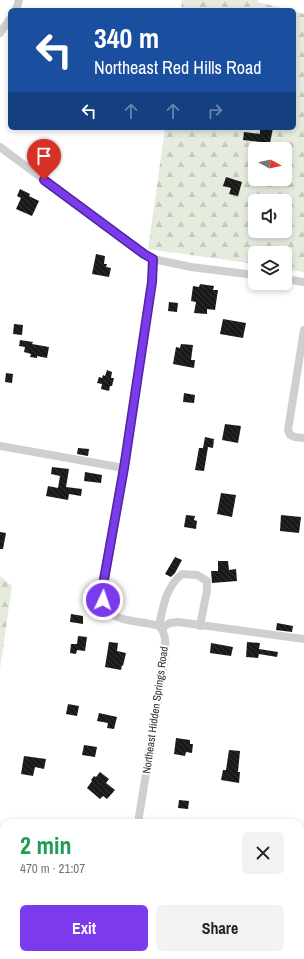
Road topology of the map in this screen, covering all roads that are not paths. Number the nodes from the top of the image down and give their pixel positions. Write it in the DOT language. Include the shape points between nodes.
graph roads {
  1 [pos="8,22"];
  2 [pos="0,33"];
  3 [pos="0,146"];
  4 [pos="153,259"];
  5 [pos="248,274"];
  6 [pos="292,281"];
  7 [pos="304,282"];
  8 [pos="304,330"];
  9 [pos="304,438"];
  10 [pos="0,446"];
  11 [pos="124,468"];
  12 [pos="200,626"];
  13 [pos="160,627"];
  14 [pos="304,639"];
  15 [pos="139,819"];
  1 -- 2 [label="street"];
  3 -- 4 [label="street"];
  4 -- 5 [label="street" via="177,265"];
  4 -- 11 [label="street" via="152,282"];
  6 -- 7 [label="street"];
  8 -- 9 [label="street" via="288,430 290,435"];
  10 -- 11 [label="street"];
  11 -- 13 [label="street" via="103,585 103,600 107,610 119,618"];
  12 -- 13 [label="street" via="178,622"];
  12 -- 13 [label="street" via="207,581 198,575 182,574 169,588"];
  12 -- 14 [label="street"];
  13 -- 15 [label="street, Northeast Hidden Springs Road" via="165,639 165,653"];
}
